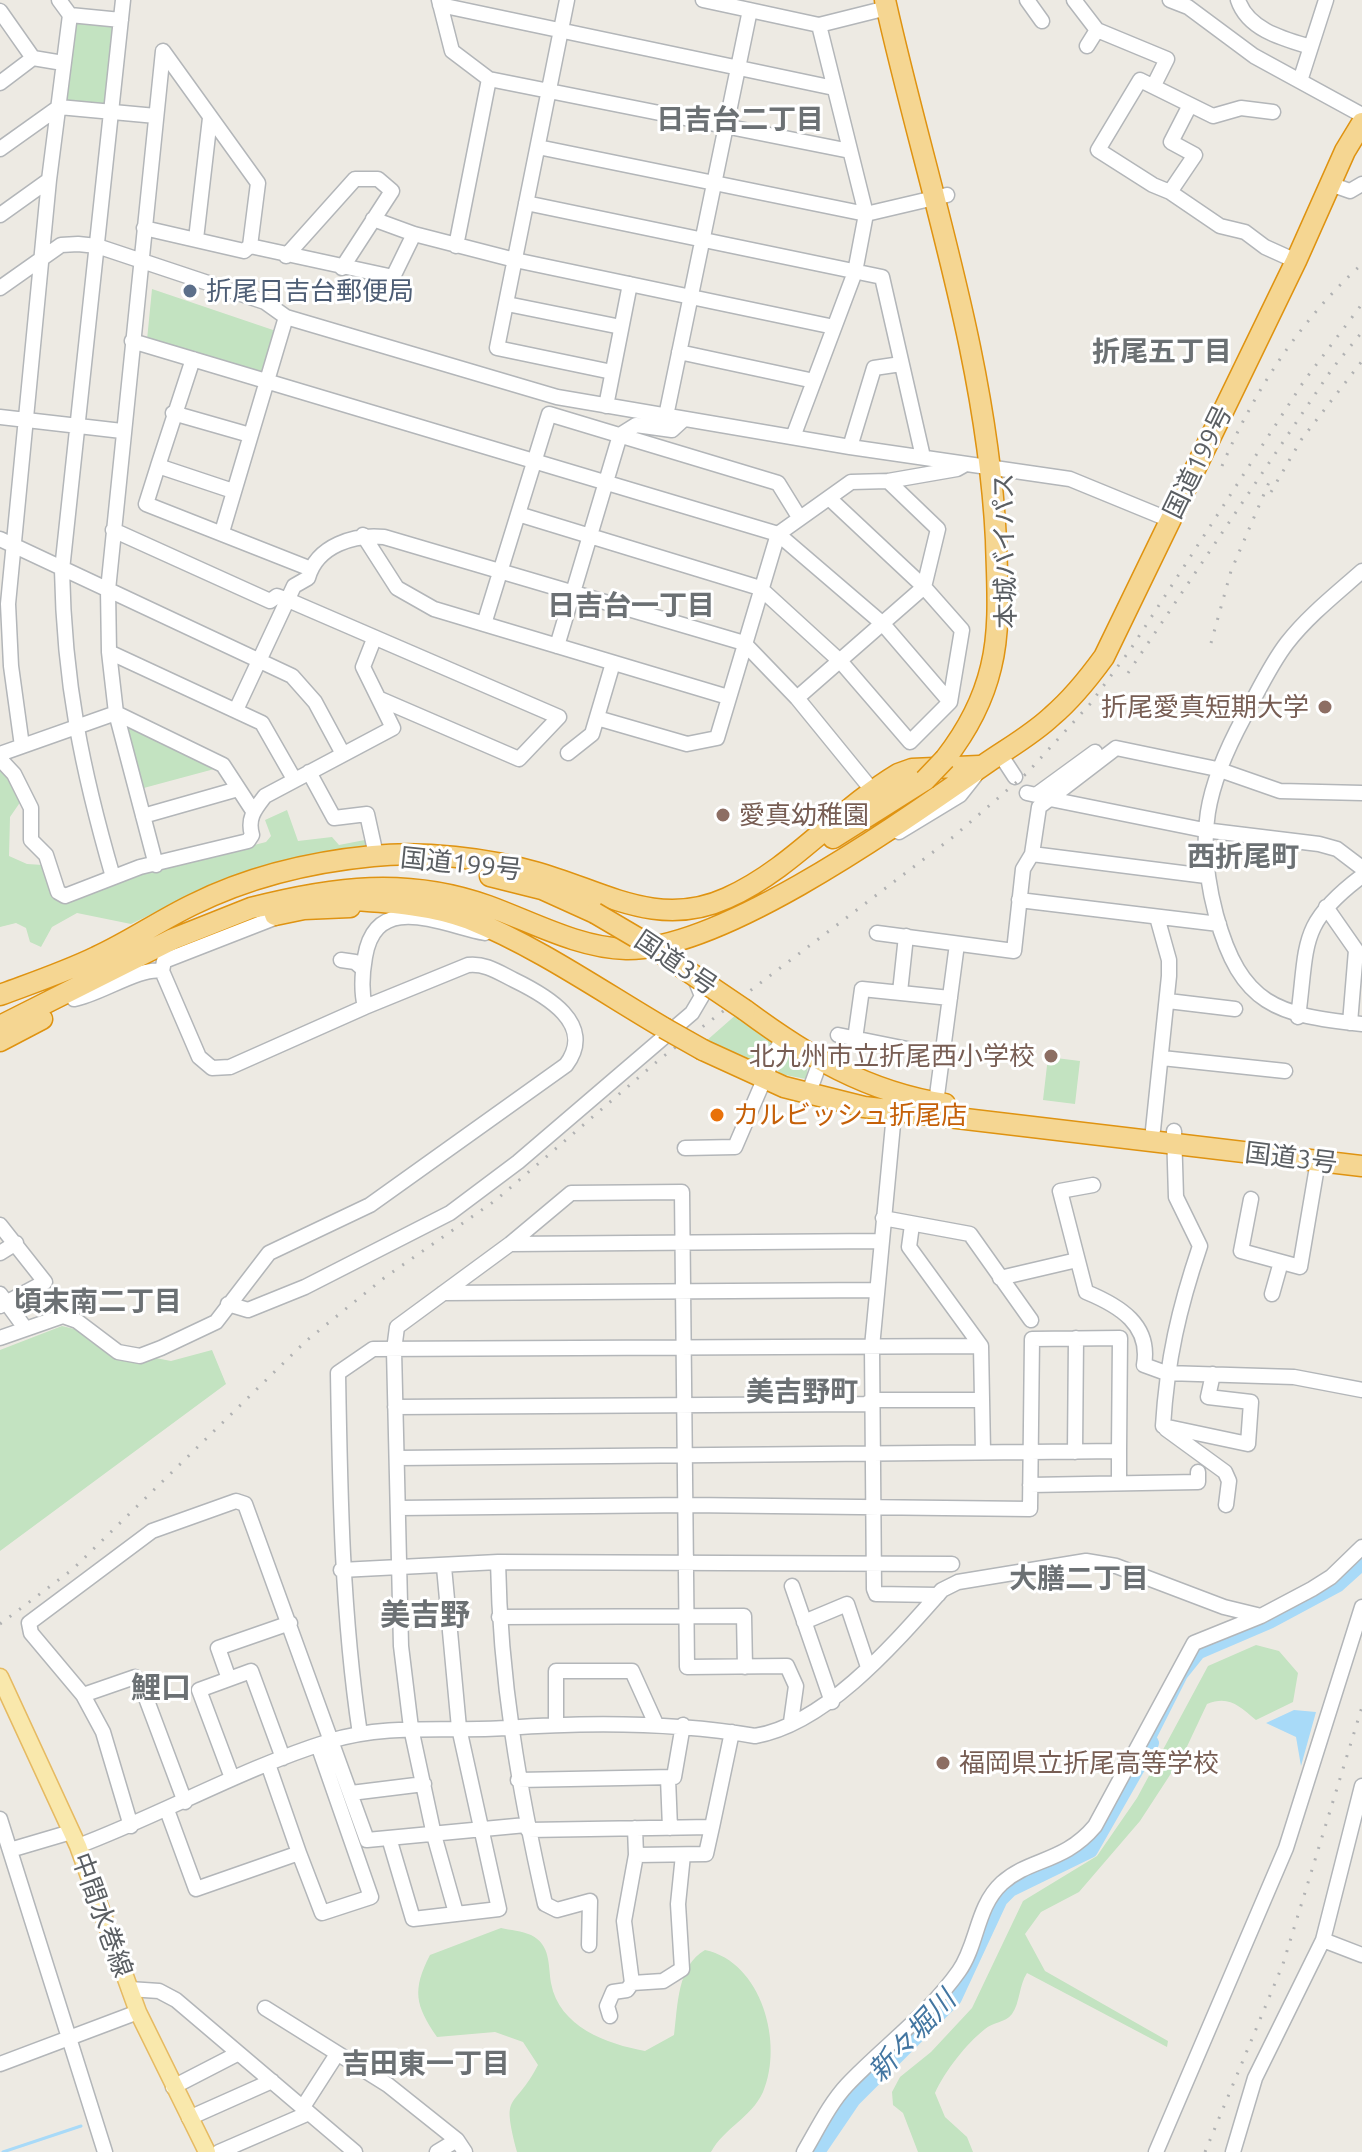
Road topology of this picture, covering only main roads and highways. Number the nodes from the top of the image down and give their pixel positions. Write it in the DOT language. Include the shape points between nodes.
graph roads {
  1 [pos="890,3"];
  2 [pos="1362,123"];
  3 [pos="958,767"];
  4 [pos="743,890"];
  5 [pos="357,900"];
  6 [pos="251,908"];
  7 [pos="297,910"];
  8 [pos="579,940"];
  9 [pos="671,943"];
  10 [pos="98,957"];
  11 [pos="583,981"];
  12 [pos="0,995"];
  13 [pos="0,1010"];
  14 [pos="0,1026"];
  15 [pos="0,1041"];
  16 [pos="896,1103"];
  17 [pos="1173,1138"];
  18 [pos="1362,1154"];
  19 [pos="1362,1166"];
  20 [pos="0,1677"];
  21 [pos="207,2152"];
  1 -- 3 [label="highway, 本城バイパス" via="941,197 998,467 991,667"];
  2 -- 3 [label="highway, 国道199号" via="1104,657 1049,720"];
  3 -- 4 [label="highway, 本城バイパス"];
  3 -- 4 [label="highway, 国道199号" via="904,771"];
  3 -- 9 [label="highway, 本城バイパス" via="894,817"];
  3 -- 9 [label="highway, 国道199号" via="927,807 760,904"];
  4 -- 10 [label="highway, 国道199号" via="700,907 659,911 624,905 513,866 376,855 243,884 193,904"];
  5 -- 6 [label="highway, 国道3号"];
  5 -- 7 [label="highway"];
  5 -- 8 [label="highway" via="389,892 416,895"];
  5 -- 11 [label="highway, 国道3号" via="467,918"];
  6 -- 8 [label="highway, 国道199号" via="318,891 398,886 455,895"];
  6 -- 14 [label="highway, 国道3号" via="173,939"];
  7 -- 11 [label="highway" via="370,907 439,917 490,933"];
  7 -- 15 [label="highway" via="204,938 74,999"];
  8 -- 9 [label="highway, 国道199号" via="626,949"];
  10 -- 12 [label="highway"];
  10 -- 13 [label="highway, 国道3号"];
  10 -- 16 [label="highway, 国道3号, bridge" via="292,879 383,865 454,870 542,889 595,913 820,1062"];
  11 -- 16 [label="highway, 国道3号, bridge" via="762,1079 808,1095"];
  16 -- 17 [label="highway, 国道3号"];
  16 -- 17 [label="highway, 国道3号" via="936,1103 1153,1130"];
  17 -- 18 [label="highway, 国道3号"];
  17 -- 19 [label="highway, 国道3号"];
  20 -- 21 [label="main road, 中間水巻線" via="74,1839 138,2012"];
}
